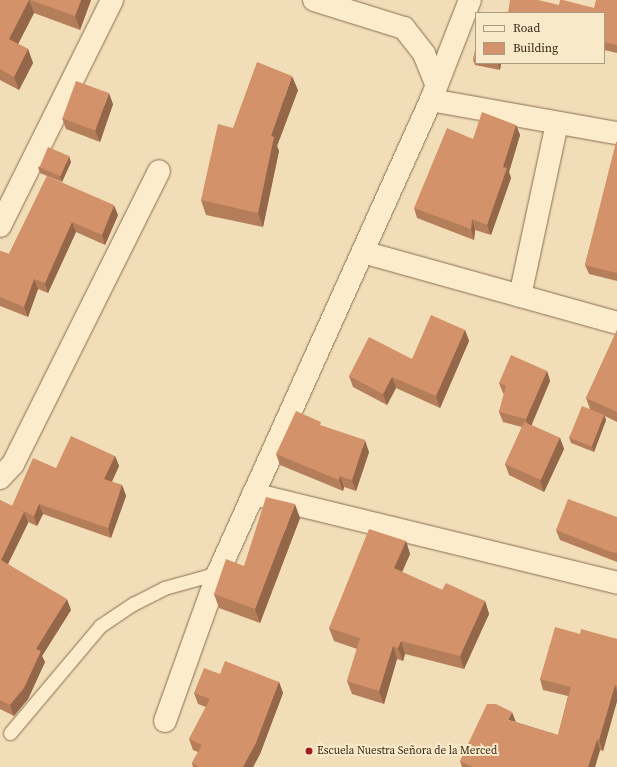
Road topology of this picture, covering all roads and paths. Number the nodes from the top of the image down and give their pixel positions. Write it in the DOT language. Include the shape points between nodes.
graph roads {
  1 [pos="112,0"];
  2 [pos="314,0"];
  3 [pos="470,0"];
  4 [pos="434,92"];
  5 [pos="557,123"];
  6 [pos="617,133"];
  7 [pos="159,171"];
  8 [pos="0,226"];
  9 [pos="363,252"];
  10 [pos="520,296"];
  11 [pos="617,323"];
  12 [pos="0,478"];
  13 [pos="253,494"];
  14 [pos="218,572"];
  15 [pos="617,583"];
  16 [pos="165,721"];
  17 [pos="10,734"];
  1 -- 8 [label="street"];
  2 -- 4 [label="street" via="404,28 424,54"];
  3 -- 4 [label="street"];
  4 -- 5 [label="street"];
  4 -- 9 [label="street"];
  5 -- 6 [label="street"];
  5 -- 10 [label="street"];
  7 -- 12 [label="street" via="13,464"];
  9 -- 10 [label="street"];
  9 -- 13 [label="street"];
  10 -- 11 [label="street"];
  13 -- 14 [label="street"];
  13 -- 15 [label="street"];
  14 -- 16 [label="street"];
  14 -- 17 [label="lane" via="164,588 100,626"];
}
